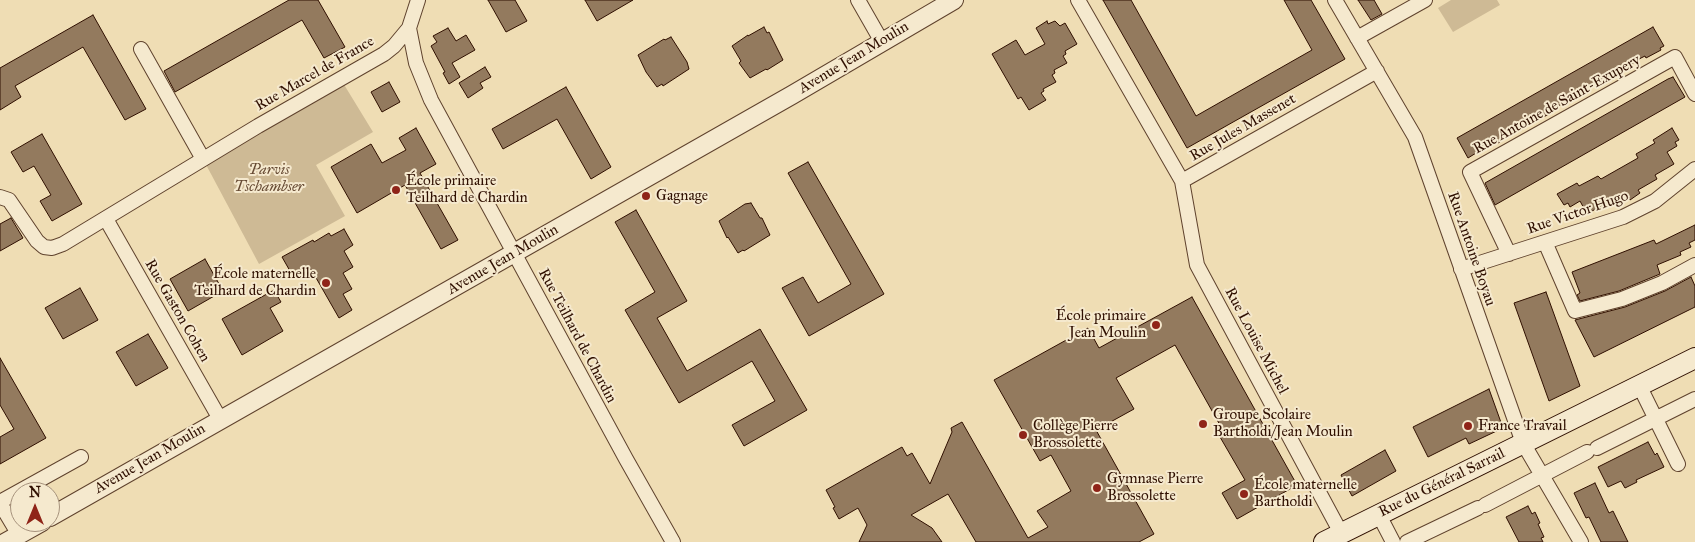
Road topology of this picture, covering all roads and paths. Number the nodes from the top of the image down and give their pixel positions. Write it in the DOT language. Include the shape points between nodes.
graph roads {
  1 [pos="418,0"];
  2 [pos="858,0"];
  3 [pos="954,0"];
  4 [pos="1078,0"];
  5 [pos="1335,0"];
  6 [pos="1425,0"];
  7 [pos="409,28"];
  8 [pos="1357,38"];
  9 [pos="882,42"];
  10 [pos="394,46"];
  11 [pos="141,49"];
  12 [pos="416,63"];
  13 [pos="1377,71"];
  14 [pos="1695,94"];
  15 [pos="203,159"];
  16 [pos="1695,169"];
  17 [pos="1182,181"];
  18 [pos="0,197"];
  19 [pos="111,216"];
  20 [pos="1545,242"];
  21 [pos="514,253"];
  22 [pos="1509,254"];
  23 [pos="1695,266"];
  24 [pos="1461,269"];
  25 [pos="1695,358"];
  26 [pos="1639,385"];
  27 [pos="1695,399"];
  28 [pos="220,419"];
  29 [pos="1656,419"];
  30 [pos="1523,443"];
  31 [pos="81,457"];
  32 [pos="1678,464"];
  33 [pos="1542,474"];
  34 [pos="0,503"];
  35 [pos="60,511"];
  36 [pos="1379,515"];
  37 [pos="13,538"];
  38 [pos="1332,538"];
  39 [pos="673,542"];
  40 [pos="1392,542"];
  41 [pos="1407,542"];
  42 [pos="1581,542"];
  1 -- 7 [label="street"];
  2 -- 9 [label="street"];
  3 -- 9 [label="street, Avenue Jean Moulin"];
  4 -- 17 [label="street, Rue Jules Massenet"];
  5 -- 8 [label="street"];
  6 -- 8 [label="street"];
  7 -- 10 [label="street, Rue Marcel de France"];
  7 -- 12 [label="street, Rue Teilhard de Chardin"];
  8 -- 13 [label="street"];
  9 -- 21 [label="street, Avenue Jean Moulin"];
  10 -- 12 [label="street"];
  10 -- 15 [label="street, Rue Marcel de France"];
  11 -- 15 [label="street"];
  12 -- 21 [label="street, Rue Teilhard de Chardin" via="431,100"];
  13 -- 17 [label="street, Rue Jules Massenet"];
  13 -- 24 [label="street, Rue Antoine Boyau" via="1415,138"];
  14 -- 22 [label="street, Rue Antoine de Saint-Exupery" via="1676,57 1470,172"];
  15 -- 19 [label="street"];
  16 -- 20 [label="street, Rue Victor Hugo" via="1655,201 1624,217"];
  17 -- 38 [label="street, Rue Louise Michel" via="1197,265"];
  18 -- 19 [label="street" via="9,200 44,247 63,244"];
  19 -- 28 [label="street, Rue Gaston Cohen"];
  20 -- 22 [label="street, Rue Victor Hugo"];
  20 -- 23 [label="street" via="1575,311 1622,299"];
  21 -- 28 [label="street, Avenue Jean Moulin"];
  21 -- 39 [label="street, Rue Teilhard de Chardin"];
  22 -- 24 [label="street, Rue Victor Hugo"];
  24 -- 30 [label="street, Rue Antoine Boyau"];
  25 -- 26 [label="main road, Rue du Général Sarrail"];
  26 -- 29 [label="street"];
  26 -- 30 [label="main road, Rue du Général Sarrail"];
  27 -- 29 [label="street"];
  28 -- 35 [label="street, Avenue Jean Moulin"];
  29 -- 32 [label="street"];
  29 -- 33 [label="street"];
  30 -- 33 [label="street, Rue Antoine Boyau"];
  30 -- 36 [label="main road, Rue du Général Sarrail"];
  31 -- 34 [label="street"];
  33 -- 41 [label="street"];
  33 -- 42 [label="street, Rue Antoine Boyau"];
  34 -- 37 [label="street"];
  36 -- 38 [label="main road, Rue du Général Sarrail"];
  36 -- 40 [label="street"];
}
